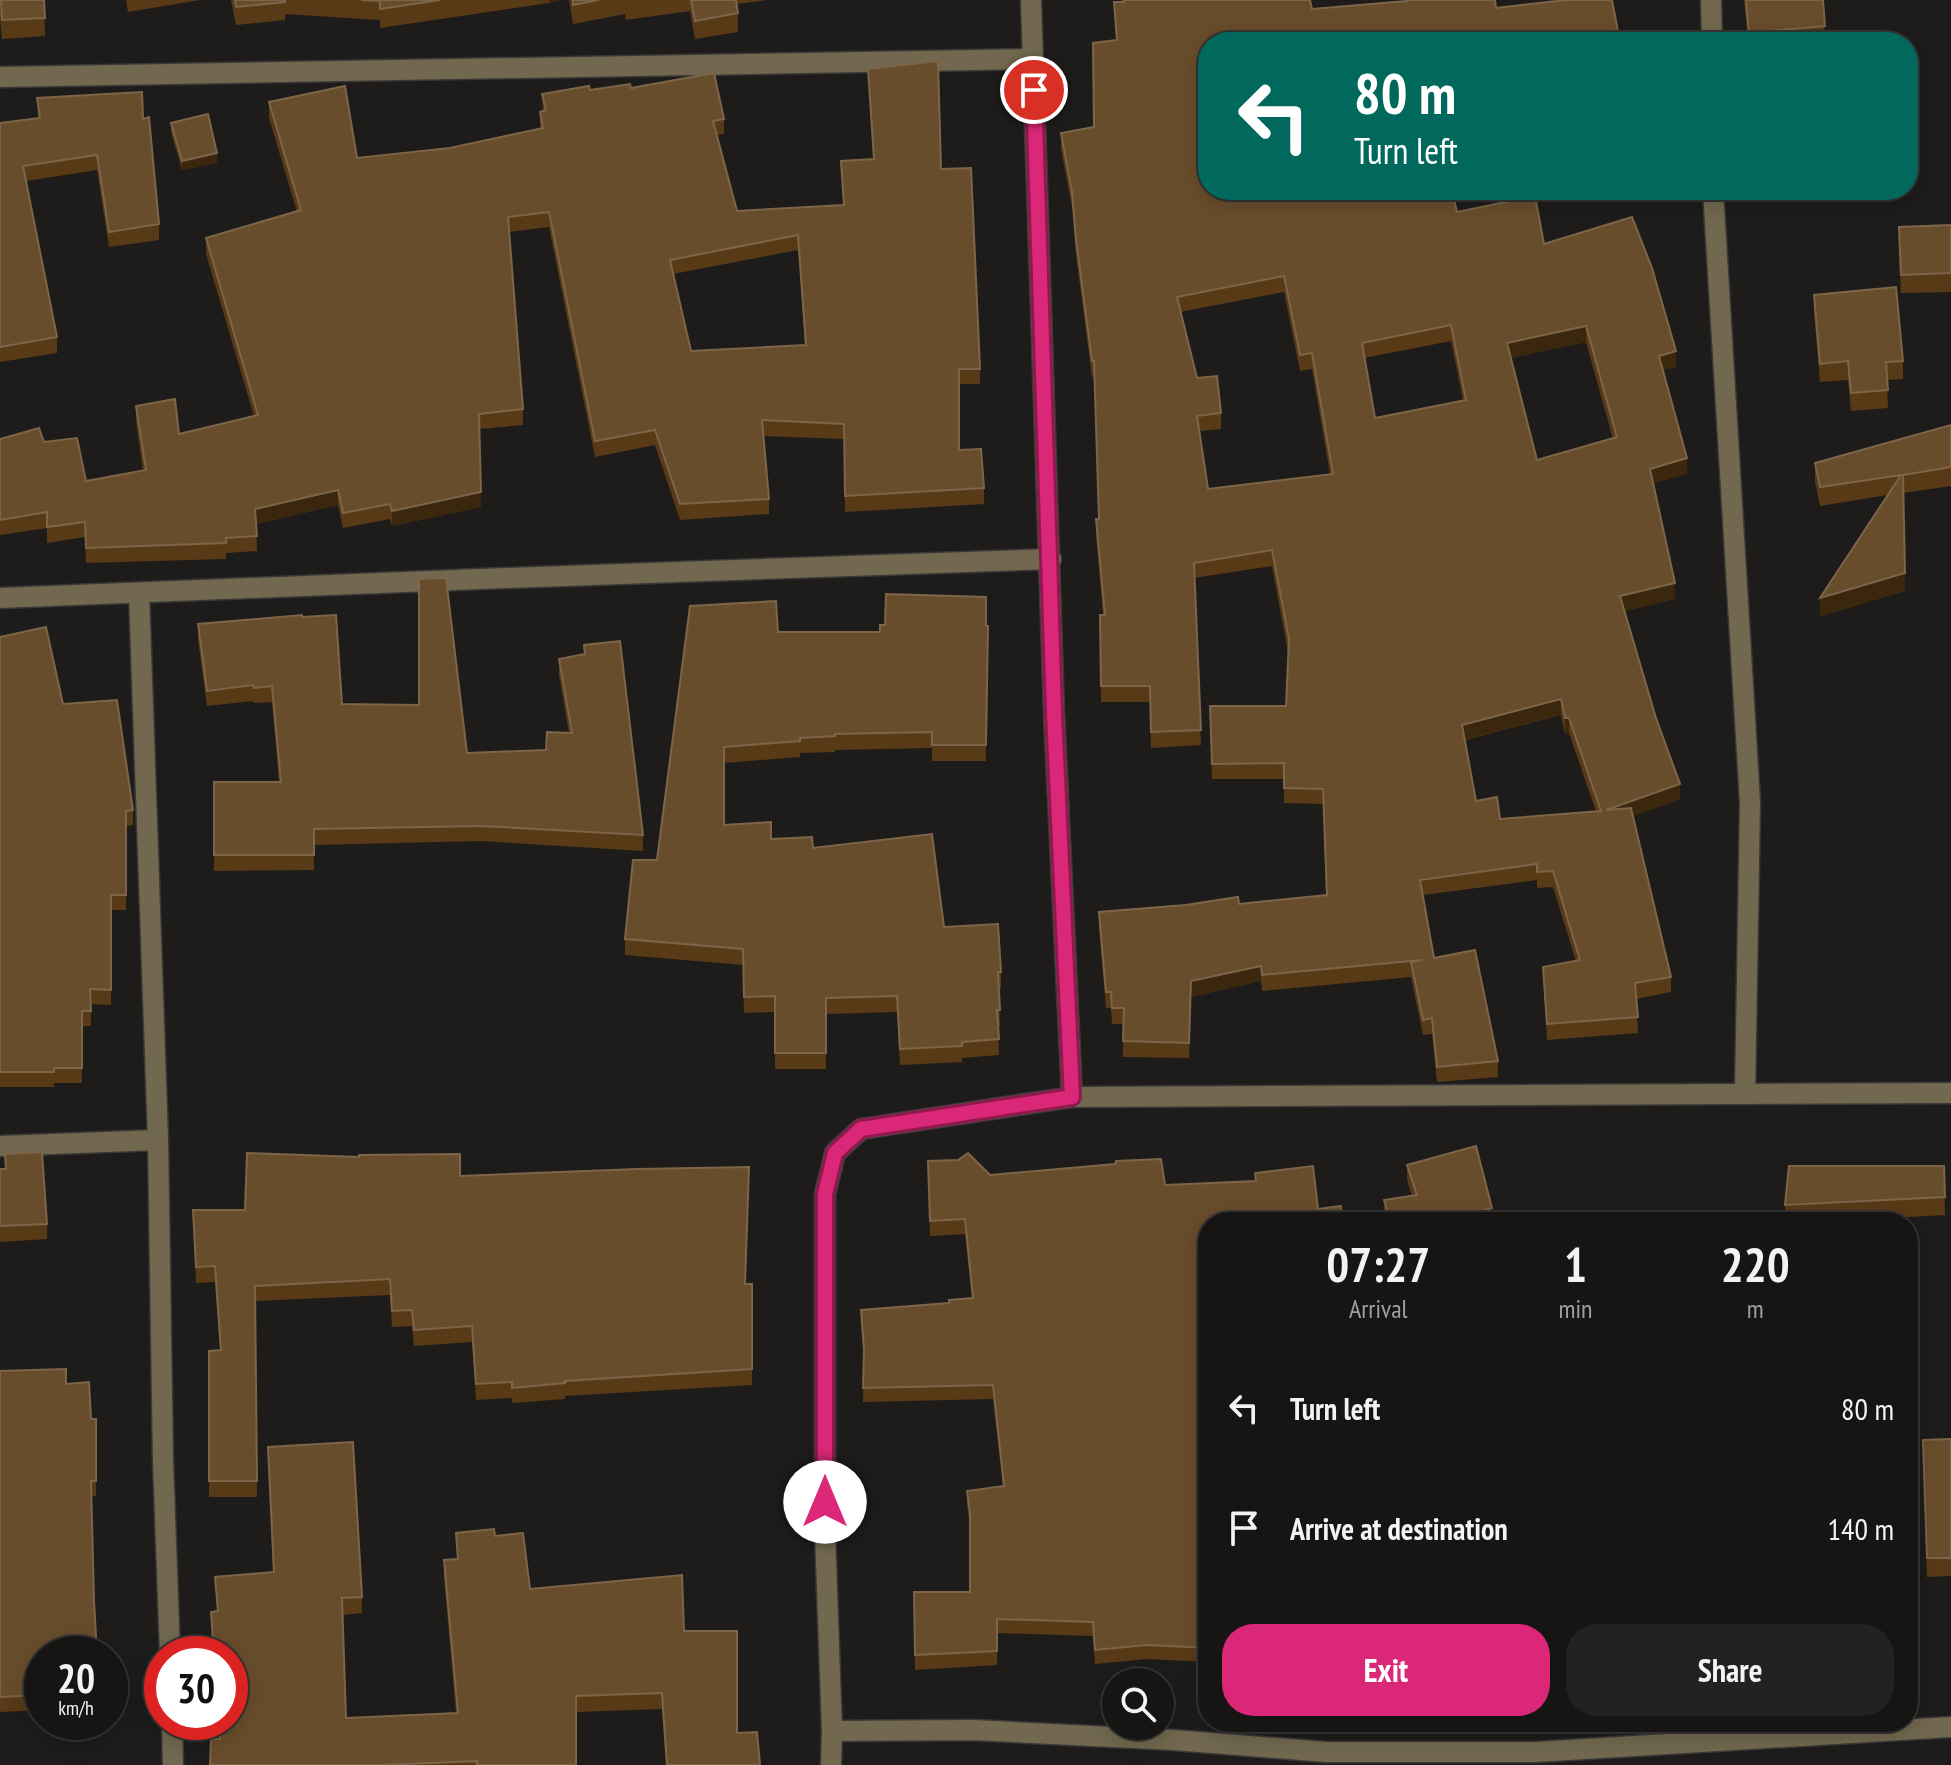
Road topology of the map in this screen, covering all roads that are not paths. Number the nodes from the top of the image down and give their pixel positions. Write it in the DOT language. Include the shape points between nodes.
graph roads {
  1 [pos="1031,0"];
  2 [pos="1711,0"];
  3 [pos="1712,32"];
  4 [pos="1033,59"];
  5 [pos="0,77"];
  6 [pos="1714,200"];
  7 [pos="1051,559"];
  8 [pos="139,593"];
  9 [pos="0,598"];
  10 [pos="1951,1093"];
  11 [pos="1745,1094"];
  12 [pos="1072,1097"];
  13 [pos="158,1140"];
  14 [pos="0,1146"];
  15 [pos="169,1636"];
  16 [pos="1951,1727"];
  17 [pos="1918,1729"];
  18 [pos="832,1731"];
  19 [pos="1868,1732"];
  20 [pos="172,1740"];
  21 [pos="173,1765"];
  22 [pos="831,1765"];
  1 -- 4 [label="street"];
  2 -- 3 [label="street"];
  4 -- 5 [label="street"];
  4 -- 7 [label="street"];
  6 -- 11 [label="street" via="1750,802"];
  7 -- 8 [label="street"];
  7 -- 12 [label="street"];
  8 -- 9 [label="street"];
  8 -- 13 [label="street"];
  10 -- 11 [label="street"];
  11 -- 12 [label="street"];
  12 -- 18 [label="street" via="861,1129 835,1153 825,1194 825,1533"];
  13 -- 14 [label="street"];
  13 -- 15 [label="street"];
  16 -- 17 [label="street"];
  18 -- 19 [label="street" via="973,1730 1327,1752 1535,1752"];
  18 -- 22 [label="street"];
  20 -- 21 [label="street"];
}
